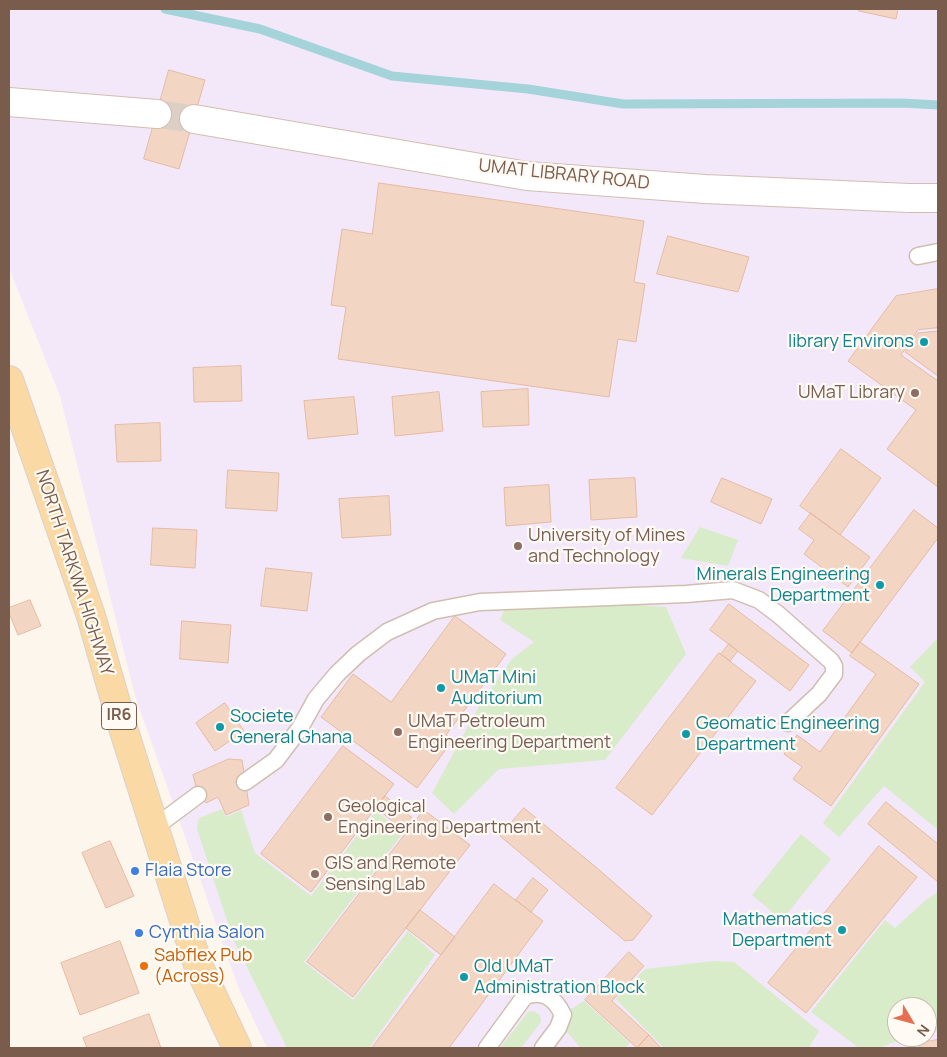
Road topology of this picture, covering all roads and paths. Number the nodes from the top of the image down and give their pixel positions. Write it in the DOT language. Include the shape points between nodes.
graph roads {
  1 [pos="9,102"];
  2 [pos="157,114"];
  3 [pos="194,119"];
  4 [pos="938,198"];
  5 [pos="938,252"];
  6 [pos="918,256"];
  7 [pos="9,380"];
  8 [pos="788,723"];
  9 [pos="245,782"];
  10 [pos="198,795"];
  11 [pos="155,827"];
  12 [pos="549,1046"];
  13 [pos="237,1048"];
  14 [pos="487,1048"];
  1 -- 2 [label="street"];
  3 -- 4 [label="street, UMAT LIBRARY ROAD" via="527,176 705,189"];
  5 -- 6 [label="lane"];
  7 -- 11 [label="main road, NORTH TARKWA HIGHWAY / IR6" via="91,616"];
  8 -- 9 [label="lane" via="819,694 834,674 834,666 779,615 745,594 733,590 480,602 433,612 387,632 358,654 316,699 300,728 276,760"];
  10 -- 11 [label="lane"];
  11 -- 13 [label="main road, NORTH TARKWA HIGHWAY / IR6" via="198,965"];
  12 -- 14 [label="lane" via="563,1014 544,993 535,992 525,996"];
}
